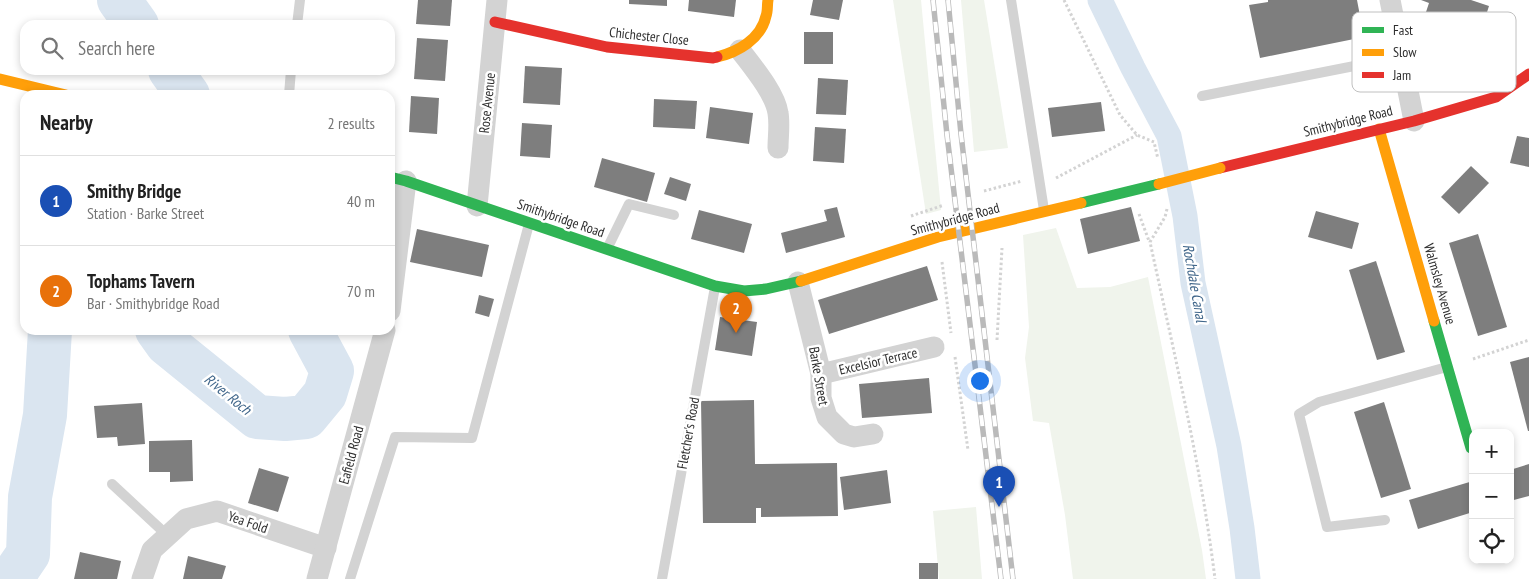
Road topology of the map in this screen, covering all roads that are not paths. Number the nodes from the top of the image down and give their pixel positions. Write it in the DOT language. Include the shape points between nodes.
graph roads {
  1 [pos="300,0"];
  2 [pos="497,0"];
  3 [pos="768,0"];
  4 [pos="1012,0"];
  5 [pos="298,20"];
  6 [pos="495,22"];
  7 [pos="740,50"];
  8 [pos="1352,66"];
  9 [pos="1529,74"];
  10 [pos="291,75"];
  11 [pos="0,79"];
  12 [pos="1516,83"];
  13 [pos="45,90"];
  14 [pos="289,90"];
  15 [pos="1408,92"];
  16 [pos="1503,92"];
  17 [pos="1202,96"];
  18 [pos="1414,121"];
  19 [pos="1379,129"];
  20 [pos="778,148"];
  21 [pos="398,179"];
  22 [pos="477,206"];
  23 [pos="1044,211"];
  24 [pos="674,215"];
  25 [pos="530,223"];
  26 [pos="395,228"];
  27 [pos="607,250"];
  28 [pos="798,282"];
  29 [pos="715,286"];
  30 [pos="384,335"];
  31 [pos="934,347"];
  32 [pos="1448,367"];
  33 [pos="822,374"];
  34 [pos="873,434"];
  35 [pos="1469,441"];
  36 [pos="112,484"];
  37 [pos="1385,520"];
  38 [pos="168,536"];
  39 [pos="326,548"];
  40 [pos="142,579"];
  41 [pos="317,579"];
  42 [pos="350,579"];
  43 [pos="662,579"];
  1 -- 5 [label="lane"];
  2 -- 6 [label="street, Rose Avenue"];
  3 -- 7 [label="street, Chichester Close" via="766,19"];
  4 -- 23 [label="lane"];
  6 -- 7 [label="street, Chichester Close" via="607,47 713,58"];
  6 -- 22 [label="street, Rose Avenue"];
  7 -- 20 [label="street" via="770,93 778,112"];
  8 -- 17 [label="lane"];
  9 -- 12 [label="street, Smithybridge Road"];
  10 -- 14 [label="lane"];
  11 -- 13 [label="street"];
  15 -- 18 [label="street"];
  16 -- 18 [label="street, Smithybridge Road" via="1496,97"];
  18 -- 19 [label="street, Smithybridge Road"];
  19 -- 23 [label="street, Smithybridge Road, bridge"];
  19 -- 32 [label="street, Walmsley Avenue"];
  21 -- 22 [label="street, Smithybridge Road"];
  21 -- 26 [label="street"];
  22 -- 25 [label="street, Smithybridge Road"];
  23 -- 28 [label="street, Smithybridge Road" via="938,237"];
  24 -- 27 [label="lane" via="629,204"];
  25 -- 27 [label="street, Smithybridge Road"];
  25 -- 42 [label="lane" via="472,438 395,436"];
  27 -- 29 [label="street, Smithybridge Road"];
  28 -- 29 [label="street, Smithybridge Road" via="744,291"];
  28 -- 33 [label="street, Barke Street"];
  29 -- 43 [label="lane, Fletcher's Road"];
  30 -- 39 [label="street, Eafield Road"];
  31 -- 33 [label="street, Excelsior Terrace"];
  32 -- 35 [label="street, Walmsley Avenue"];
  32 -- 37 [label="lane" via="1319,402 1298,414 1326,527"];
  33 -- 34 [label="street, Barke Street" via="821,398 827,418 844,434 854,437"];
  36 -- 38 [label="lane"];
  38 -- 39 [label="street, Yea Fold" via="186,519 218,511"];
  38 -- 40 [label="street, Yea Fold" via="152,550"];
  39 -- 41 [label="street, Eafield Road"];
}
